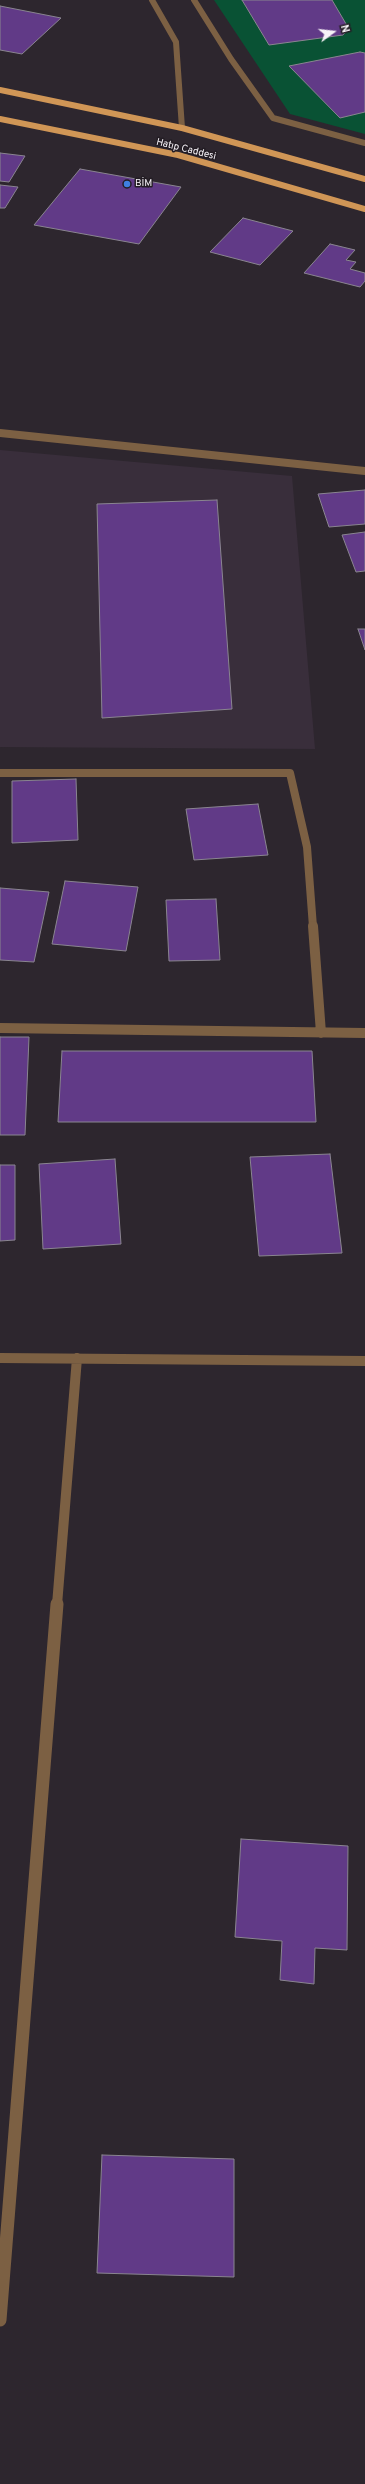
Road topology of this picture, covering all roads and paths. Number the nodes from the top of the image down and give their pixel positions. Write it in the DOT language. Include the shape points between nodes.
graph roads {
  1 [pos="152,0"];
  2 [pos="194,0"];
  3 [pos="0,90"];
  4 [pos="0,119"];
  5 [pos="182,128"];
  6 [pos="365,143"];
  7 [pos="365,179"];
  8 [pos="365,209"];
  9 [pos="0,433"];
  10 [pos="365,471"];
  11 [pos="0,773"];
  12 [pos="0,1028"];
  13 [pos="321,1033"];
  14 [pos="365,1033"];
  15 [pos="0,1358"];
  16 [pos="77,1358"];
  17 [pos="365,1361"];
  18 [pos="0,2320"];
  1 -- 5 [label="street" via="176,42"];
  2 -- 6 [label="street" via="231,59 273,118"];
  3 -- 5 [label="main road, Hatıp Caddesi"];
  4 -- 8 [label="main road, Hatıp Caddesi" via="178,155"];
  5 -- 7 [label="main road, Hatıp Caddesi"];
  9 -- 10 [label="street"];
  11 -- 13 [label="street" via="290,773 307,847"];
  12 -- 13 [label="street"];
  13 -- 14 [label="street"];
  15 -- 16 [label="street"];
  16 -- 17 [label="street"];
  16 -- 18 [label="street"];
}
